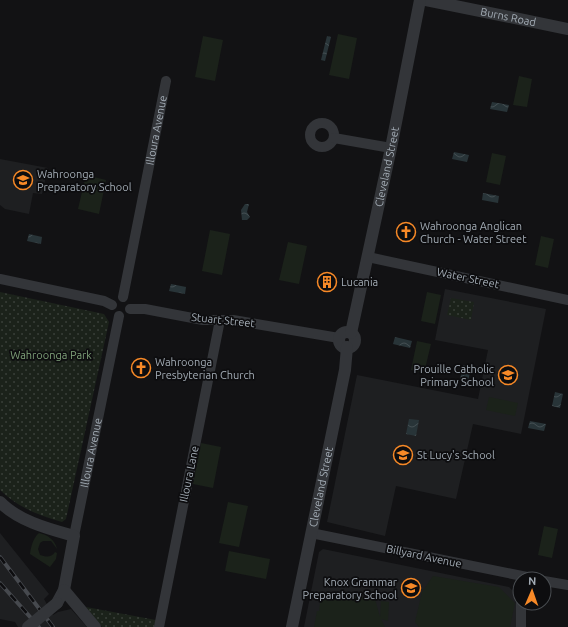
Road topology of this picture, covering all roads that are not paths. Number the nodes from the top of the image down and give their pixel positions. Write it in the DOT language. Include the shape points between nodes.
graph roads {
  1 [pos="420,0"];
  2 [pos="426,0"];
  3 [pos="451,2"];
  4 [pos="568,29"];
  5 [pos="166,81"];
  6 [pos="334,138"];
  7 [pos="391,148"];
  8 [pos="368,257"];
  9 [pos="0,279"];
  10 [pos="123,298"];
  11 [pos="568,300"];
  12 [pos="112,305"];
  13 [pos="130,309"];
  14 [pos="119,316"];
  15 [pos="220,320"];
  16 [pos="343,343"];
  17 [pos="0,502"];
  18 [pos="311,533"];
  19 [pos="74,536"];
  20 [pos="512,575"];
  21 [pos="552,582"];
  22 [pos="568,585"];
  23 [pos="64,590"];
  24 [pos="521,611"];
  25 [pos="28,627"];
  26 [pos="95,627"];
  27 [pos="159,627"];
  28 [pos="292,627"];
  29 [pos="521,627"];
  1 -- 7 [label="street, Cleveland Street"];
  2 -- 3 [label="street, Burns Road"];
  3 -- 4 [label="street, Burns Road"];
  5 -- 10 [label="street, Illoura Avenue"];
  6 -- 7 [label="street"];
  7 -- 8 [label="street, Cleveland Street"];
  8 -- 11 [label="street, Water Street"];
  8 -- 16 [label="street, Cleveland Street" via="351,333 354,342 350,347"];
  9 -- 12 [label="street" via="104,300"];
  10 -- 12 [label="street" via="116,298"];
  10 -- 13 [label="street" via="128,301"];
  12 -- 14 [label="street" via="113,311"];
  13 -- 14 [label="street" via="125,315"];
  13 -- 15 [label="street, Stuart Street" via="145,309 203,320"];
  14 -- 19 [label="street, Illoura Avenue"];
  15 -- 16 [label="street, Stuart Street" via="233,320"];
  15 -- 27 [label="street, Illoura Lane"];
  16 -- 18 [label="street, Cleveland Street" via="345,370"];
  17 -- 19 [label="street" via="24,518"];
  18 -- 20 [label="street, Billyard Avenue"];
  18 -- 28 [label="street, Cleveland Street"];
  19 -- 23 [label="street, Illoura Avenue"];
  21 -- 22 [label="street"];
  23 -- 25 [label="street, Illoura Avenue, bridge" via="57,603"];
  23 -- 26 [label="street"];
  24 -- 29 [label="street"];
}
